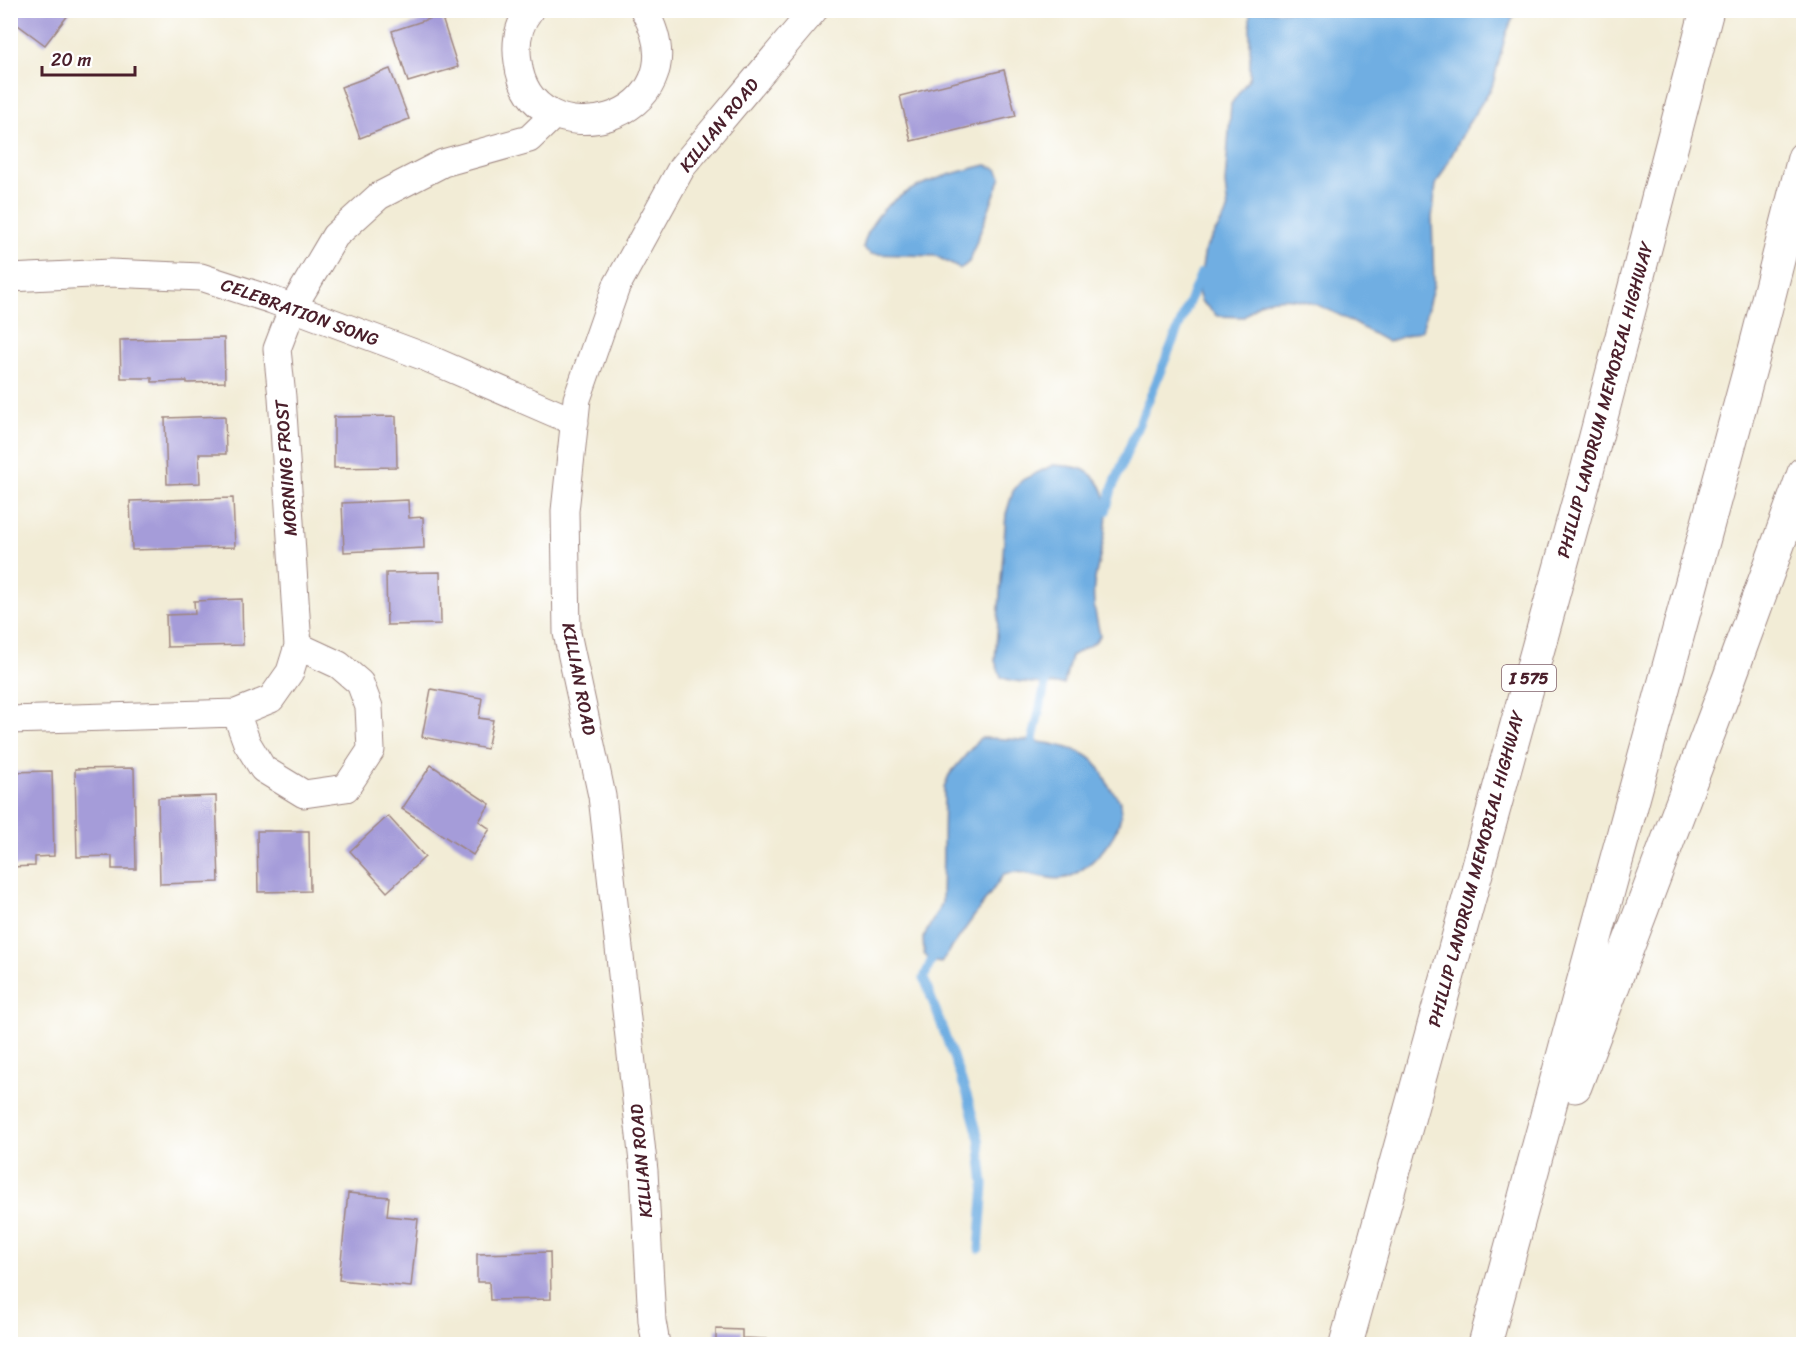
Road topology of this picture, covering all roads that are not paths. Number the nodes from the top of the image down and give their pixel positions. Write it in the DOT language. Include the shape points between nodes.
graph roads {
  1 [pos="530,10"];
  2 [pos="644,10"];
  3 [pos="814,10"];
  4 [pos="1707,10"];
  5 [pos="554,115"];
  6 [pos="1803,158"];
  7 [pos="10,278"];
  8 [pos="293,307"];
  9 [pos="575,422"];
  10 [pos="1803,473"];
  11 [pos="298,646"];
  12 [pos="236,713"];
  13 [pos="10,720"];
  14 [pos="1509,1259"];
  15 [pos="656,1344"];
  16 [pos="1346,1344"];
  17 [pos="1485,1344"];
  1 -- 5 [label="street" via="523,19 516,45 519,73 532,97"];
  2 -- 5 [label="street" via="655,30 658,57 651,84 633,105 609,119 581,122"];
  3 -- 9 [label="street, KILLIAN ROAD" via="682,167 616,287 577,399"];
  4 -- 16 [label="highway, PHILLIP LANDRUM MEMORIAL HIGHWAY / I 575" via="1587,471"];
  5 -- 8 [label="street, MORNING FROST" via="529,139 443,163 379,196 335,236"];
  6 -- 14 [label="highway" via="1755,350"];
  7 -- 8 [label="street, CELEBRATION SONG" via="110,273 201,277"];
  8 -- 9 [label="street, CELEBRATION SONG" via="425,357"];
  8 -- 11 [label="street, MORNING FROST" via="277,349"];
  9 -- 15 [label="street, KILLIAN ROAD" via="565,511 567,633 602,796 644,1171"];
  10 -- 14 [label="highway"];
  11 -- 12 [label="street, MORNING FROST" via="290,672 271,699"];
  11 -- 12 [label="street" via="339,665 360,683 369,707 371,750 346,788 304,794 263,769 247,743"];
  12 -- 13 [label="street, MORNING FROST"];
  14 -- 17 [label="highway"];
}
